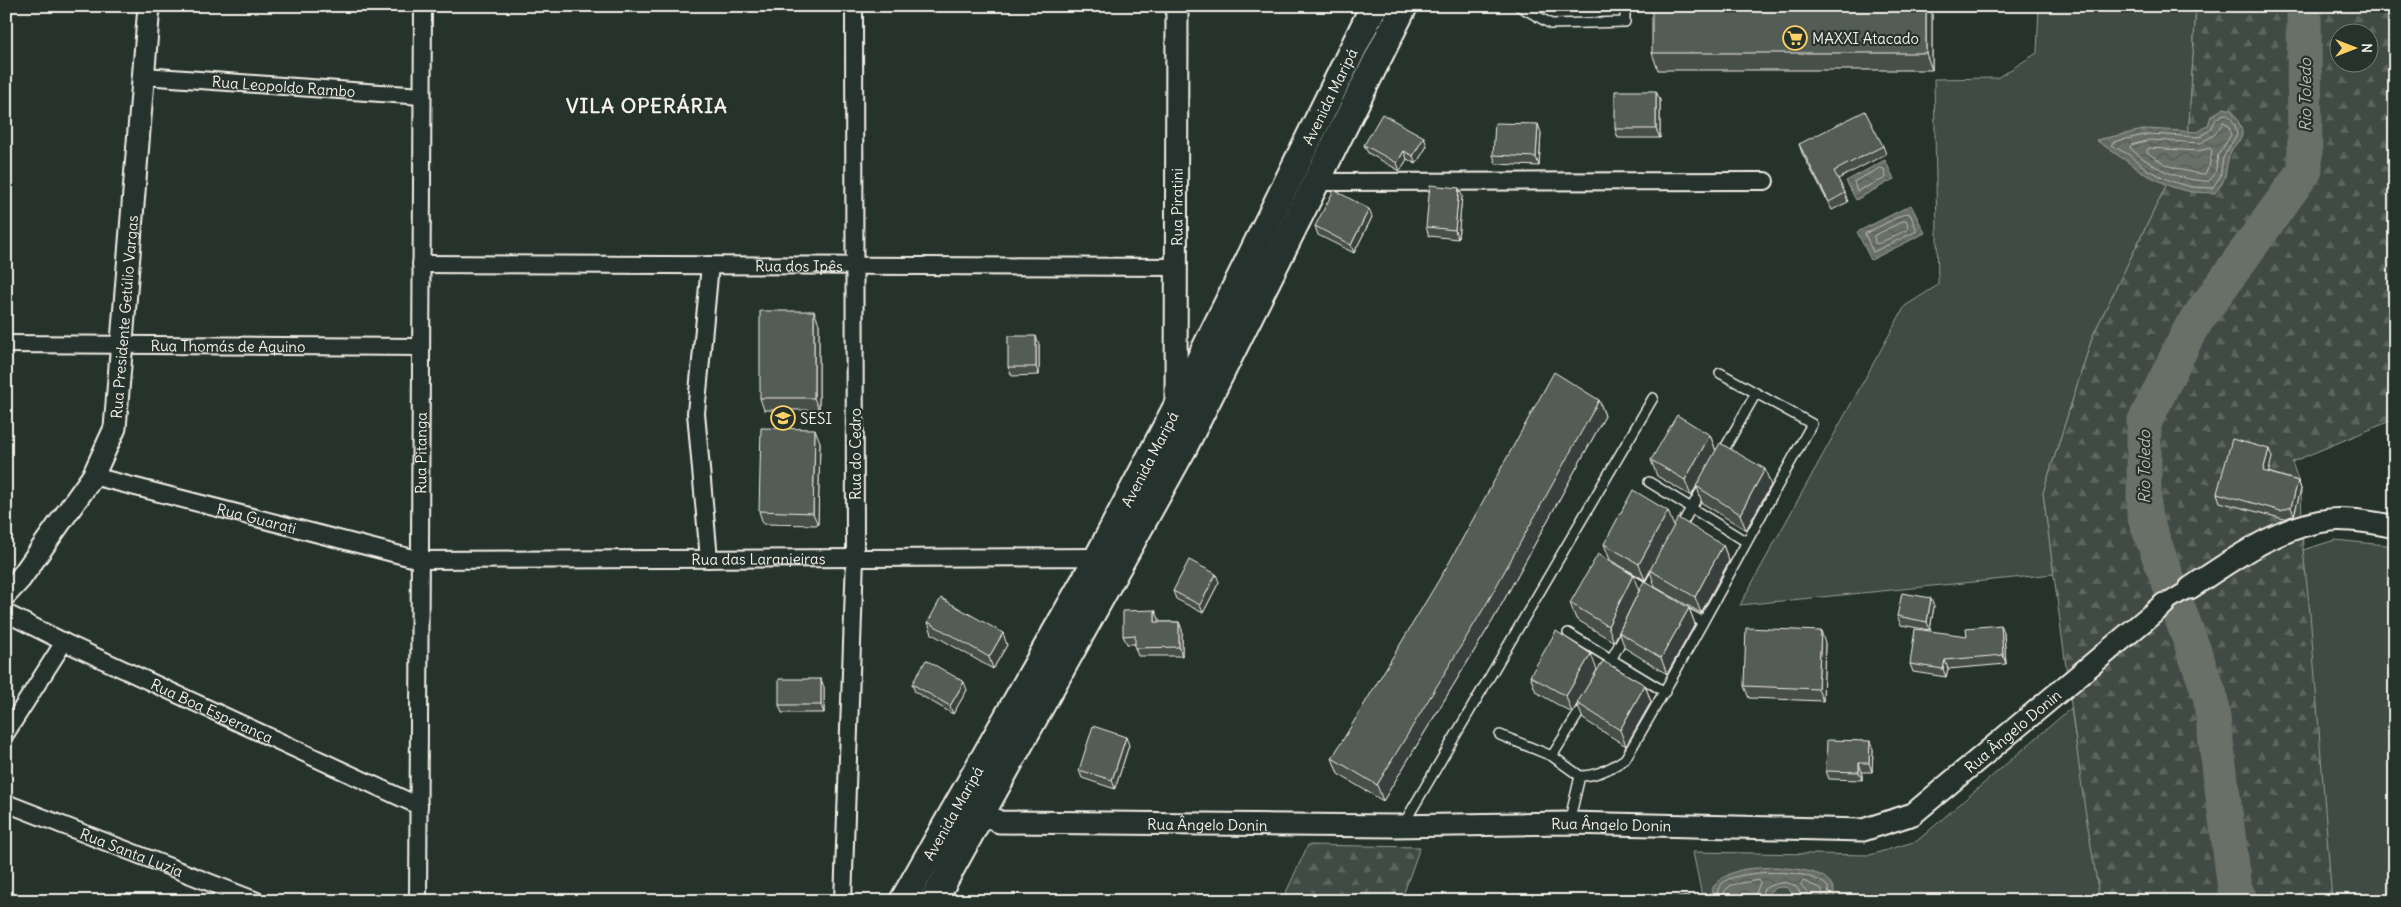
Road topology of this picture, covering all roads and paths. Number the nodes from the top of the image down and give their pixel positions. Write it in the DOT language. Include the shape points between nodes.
graph roads {
  1 [pos="149,6"];
  2 [pos="423,6"];
  3 [pos="854,6"];
  4 [pos="1177,6"];
  5 [pos="1374,6"];
  6 [pos="1404,6"];
  7 [pos="1520,6"];
  8 [pos="1625,6"];
  9 [pos="144,76"];
  10 [pos="422,96"];
  11 [pos="1765,181"];
  12 [pos="1317,182"];
  13 [pos="421,264"];
  14 [pos="710,265"];
  15 [pos="855,266"];
  16 [pos="1177,267"];
  17 [pos="6,344"];
  18 [pos="122,345"];
  19 [pos="421,347"];
  20 [pos="1202,356"];
  21 [pos="1222,373"];
  22 [pos="1720,373"];
  23 [pos="1756,393"];
  24 [pos="1653,398"];
  25 [pos="1187,414"];
  26 [pos="92,476"];
  27 [pos="1649,482"];
  28 [pos="1691,508"];
  29 [pos="2395,527"];
  30 [pos="1674,540"];
  31 [pos="1746,541"];
  32 [pos="1665,556"];
  33 [pos="855,558"];
  34 [pos="709,559"];
  35 [pos="420,560"];
  36 [pos="1108,563"];
  37 [pos="1613,569"];
  38 [pos="2190,588"];
  39 [pos="1647,589"];
  40 [pos="6,594"];
  41 [pos="2164,604"];
  42 [pos="1638,607"];
  43 [pos="6,613"];
  44 [pos="1702,622"];
  45 [pos="1630,624"];
  46 [pos="1568,633"];
  47 [pos="64,642"];
  48 [pos="1612,660"];
  49 [pos="1665,692"];
  50 [pos="6,733"];
  51 [pos="1500,735"];
  52 [pos="1552,756"];
  53 [pos="1580,776"];
  54 [pos="6,803"];
  55 [pos="419,806"];
  56 [pos="971,806"];
  57 [pos="1570,824"];
  58 [pos="1402,826"];
  59 [pos="257,901"];
  60 [pos="418,901"];
  61 [pos="843,901"];
  62 [pos="903,901"];
  63 [pos="933,901"];
  1 -- 9 [label="street, Rua Presidente Getúlio Vargas"];
  2 -- 10 [label="street, Rua Pitanga"];
  3 -- 15 [label="street, Rua do Cedro"];
  4 -- 16 [label="street, Rua Piratini"];
  5 -- 20 [label="main road, Avenida Maripá"];
  6 -- 12 [label="main road, Avenida Maripá"];
  7 -- 8 [label="lane" via="1551,24 1625,22"];
  9 -- 10 [label="street, Rua Leopoldo Rambo"];
  9 -- 18 [label="street, Rua Presidente Getúlio Vargas"];
  10 -- 13 [label="street, Rua Pitanga"];
  11 -- 12 [label="street"];
  12 -- 21 [label="main road, Avenida Maripá"];
  13 -- 14 [label="street, Rua dos Ipês"];
  13 -- 19 [label="street, Rua Pitanga"];
  14 -- 15 [label="street, Rua dos Ipês"];
  14 -- 34 [label="street" via="696,413"];
  15 -- 16 [label="street, Rua dos Ipês"];
  15 -- 33 [label="street, Rua do Cedro"];
  16 -- 25 [label="street, Rua Piratini"];
  17 -- 18 [label="street, Rua Thomás de Aquino"];
  18 -- 19 [label="street, Rua Thomás de Aquino"];
  18 -- 26 [label="street, Rua Presidente Getúlio Vargas" via="115,428"];
  19 -- 35 [label="street, Rua Pitanga"];
  20 -- 21 [label="main road" via="1205,368 1211,374"];
  20 -- 25 [label="main road, Avenida Maripá"];
  21 -- 25 [label="main road, Avenida Maripá"];
  22 -- 23 [label="lane"];
  23 -- 28 [label="lane"];
  23 -- 31 [label="lane" via="1812,424"];
  24 -- 58 [label="lane"];
  25 -- 36 [label="main road, Avenida Maripá"];
  26 -- 35 [label="street, Rua Guarati"];
  26 -- 40 [label="street, Rua Presidente Getúlio Vargas"];
  27 -- 28 [label="lane"];
  28 -- 30 [label="lane"];
  28 -- 31 [label="lane"];
  29 -- 38 [label="street" via="2332,520 2295,528 2228,563"];
  31 -- 44 [label="lane"];
  32 -- 39 [label="lane"];
  33 -- 34 [label="street, Rua das Laranjeiras"];
  33 -- 36 [label="street, Rua das Laranjeiras"];
  33 -- 61 [label="street, Rua do Cedro"];
  34 -- 35 [label="street, Rua das Laranjeiras"];
  35 -- 55 [label="street, Rua Pitanga"];
  36 -- 56 [label="main road, Avenida Maripá"];
  37 -- 39 [label="lane"];
  38 -- 41 [label="street"];
  39 -- 42 [label="lane"];
  39 -- 44 [label="lane"];
  41 -- 57 [label="street, Rua Ângelo Donin" via="1913,814 1863,830"];
  43 -- 47 [label="street, Rua Boa Esperança"];
  44 -- 49 [label="lane"];
  45 -- 48 [label="lane"];
  46 -- 48 [label="lane"];
  47 -- 50 [label="street"];
  47 -- 55 [label="street, Rua Boa Esperança"];
  48 -- 49 [label="lane"];
  48 -- 52 [label="lane"];
  49 -- 53 [label="lane" via="1625,759 1588,776"];
  51 -- 52 [label="lane"];
  52 -- 53 [label="lane"];
  53 -- 57 [label="lane"];
  54 -- 59 [label="street, Rua Santa Luzia"];
  55 -- 60 [label="street, Rua Pitanga"];
  56 -- 58 [label="street, Rua Ângelo Donin" via="999,822"];
  56 -- 62 [label="main road, Avenida Maripá"];
  56 -- 63 [label="main road, Avenida Maripá"];
  57 -- 58 [label="street, Rua Ângelo Donin"];
}
